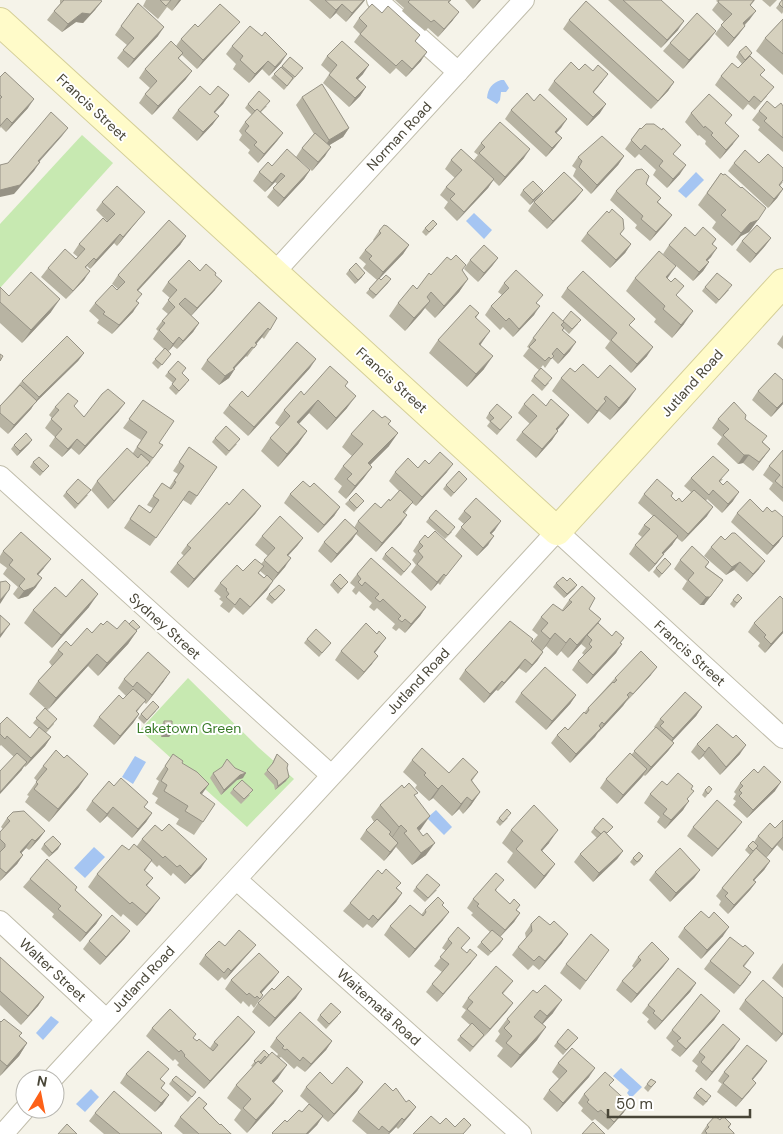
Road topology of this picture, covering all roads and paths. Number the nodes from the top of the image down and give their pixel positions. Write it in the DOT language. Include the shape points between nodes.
graph roads {
  1 [pos="377,0"];
  2 [pos="524,0"];
  3 [pos="0,22"];
  4 [pos="458,72"];
  5 [pos="274,273"];
  6 [pos="783,283"];
  7 [pos="0,476"];
  8 [pos="557,531"];
  9 [pos="783,738"];
  10 [pos="330,775"];
  11 [pos="237,880"];
  12 [pos="0,922"];
  13 [pos="106,1019"];
  14 [pos="61,1069"];
  15 [pos="16,1119"];
  16 [pos="3,1134"];
  17 [pos="521,1134"];
  1 -- 4 [label="street"];
  2 -- 4 [label="street, Norman Road"];
  3 -- 5 [label="street, Francis Street"];
  4 -- 5 [label="street, Norman Road"];
  5 -- 8 [label="street, Francis Street"];
  6 -- 8 [label="street, Jutland Road"];
  7 -- 10 [label="street, Sydney Street"];
  8 -- 9 [label="street, Francis Street"];
  8 -- 10 [label="street, Jutland Road"];
  10 -- 11 [label="street, Jutland Road"];
  11 -- 13 [label="street, Jutland Road"];
  11 -- 17 [label="street, Waitematā Road"];
  12 -- 13 [label="street, Walter Street"];
  13 -- 14 [label="street, Jutland Road"];
  15 -- 16 [label="street"];
}
